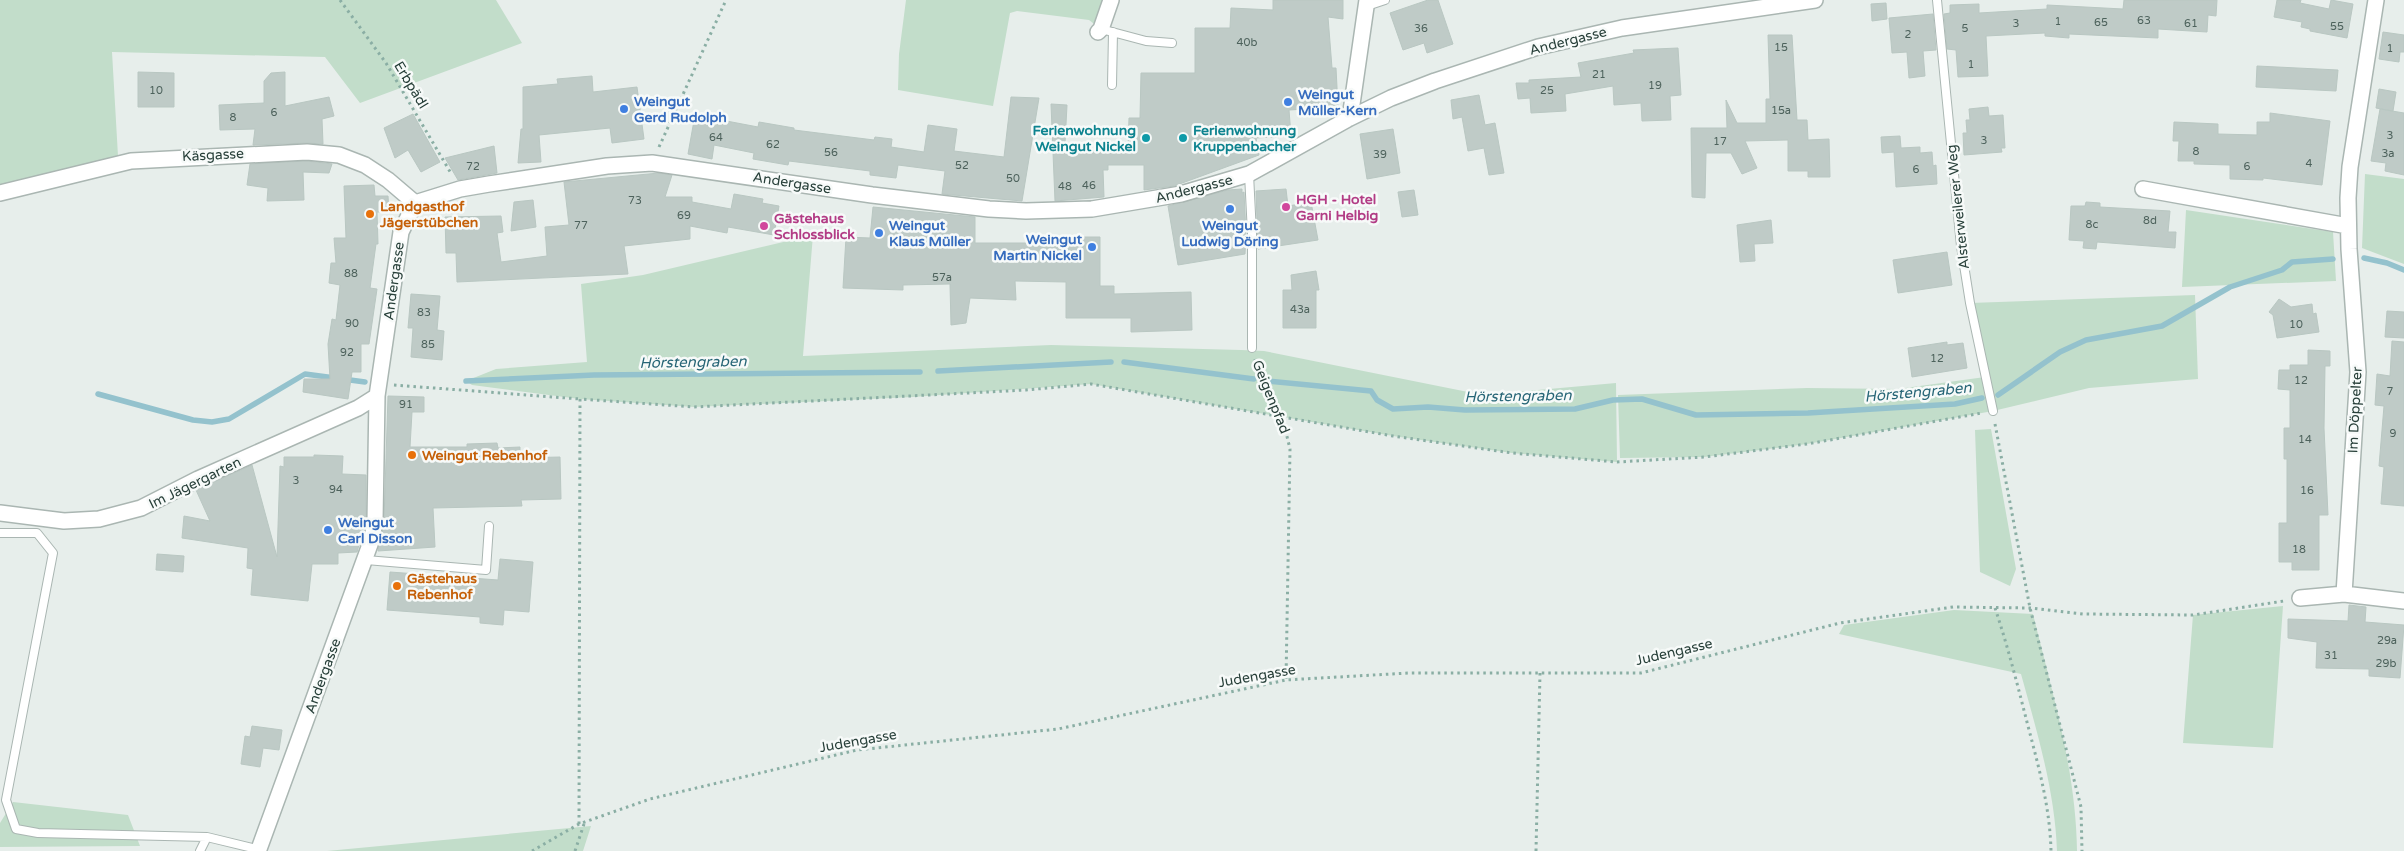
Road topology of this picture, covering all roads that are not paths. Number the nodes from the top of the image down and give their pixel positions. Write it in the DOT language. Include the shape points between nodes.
graph roads {
  1 [pos="1111,0"];
  2 [pos="1385,0"];
  3 [pos="1815,0"];
  4 [pos="1937,0"];
  5 [pos="2376,0"];
  6 [pos="1367,3"];
  7 [pos="1104,31"];
  8 [pos="1172,43"];
  9 [pos="1112,85"];
  10 [pos="1350,118"];
  11 [pos="1249,174"];
  12 [pos="2143,189"];
  13 [pos="0,193"];
  14 [pos="415,203"];
  15 [pos="2348,226"];
  16 [pos="1252,348"];
  17 [pos="378,390"];
  18 [pos="1993,411"];
  19 [pos="0,513"];
  20 [pos="489,526"];
  21 [pos="0,533"];
  22 [pos="366,560"];
  23 [pos="2344,594"];
  24 [pos="2300,598"];
  25 [pos="2404,601"];
  26 [pos="207,837"];
  27 [pos="262,850"];
  28 [pos="200,851"];
  1 -- 7 [label="street"];
  2 -- 6 [label="lane"];
  3 -- 10 [label="street, Andergasse" via="1622,28 1538,47 1435,81"];
  4 -- 18 [label="lane, Alsterweilerer Weg" via="1961,246"];
  5 -- 15 [label="street, Im Döppelter" via="2350,167"];
  6 -- 10 [label="street"];
  7 -- 8 [label="lane" via="1146,41"];
  7 -- 9 [label="lane"];
  10 -- 11 [label="street, Andergasse"];
  11 -- 14 [label="street, Andergasse" via="1188,192 1140,201 1092,208 1026,211 872,195 652,163 607,166 479,185"];
  11 -- 16 [label="lane, Geigenpfad"];
  12 -- 15 [label="street"];
  13 -- 14 [label="street, Käsgasse" via="131,160 307,152 339,155 365,165"];
  14 -- 17 [label="street, Andergasse" via="401,232"];
  15 -- 23 [label="street, Im Döppelter" via="2358,372"];
  17 -- 19 [label="street, Im Jägergarten" via="358,408 141,508 98,519 64,521"];
  17 -- 22 [label="street, Andergasse" via="375,522"];
  20 -- 22 [label="lane" via="486,570"];
  21 -- 26 [label="lane" via="37,533 53,552 6,800 16,829 38,833"];
  22 -- 27 [label="street, Andergasse"];
  23 -- 24 [label="street"];
  23 -- 25 [label="street"];
  26 -- 27 [label="lane"];
  26 -- 28 [label="lane"];
}
